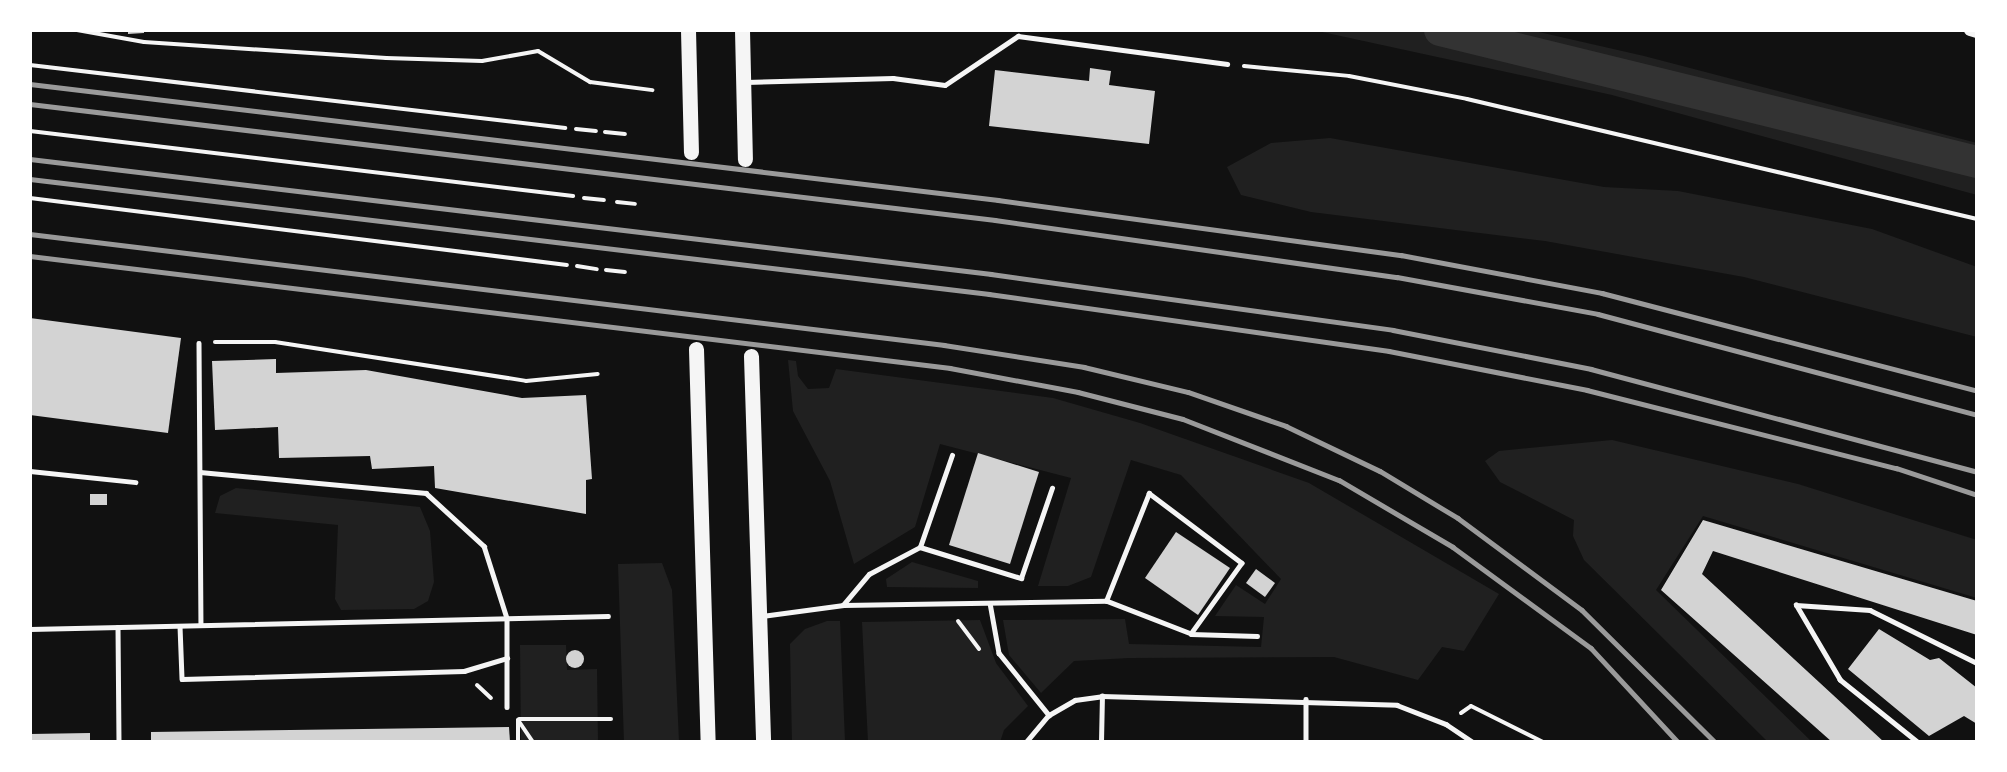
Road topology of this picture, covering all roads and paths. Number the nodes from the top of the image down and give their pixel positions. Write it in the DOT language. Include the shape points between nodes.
graph roads {
  1 [pos="77,30"];
  2 [pos="688,30"];
  3 [pos="742,30"];
  4 [pos="1970,30"];
  5 [pos="1977,32"];
  6 [pos="1227,64"];
  7 [pos="30,65"];
  8 [pos="743,82"];
  9 [pos="652,90"];
  10 [pos="565,128"];
  11 [pos="576,129"];
  12 [pos="30,131"];
  13 [pos="596,131"];
  14 [pos="605,132"];
  15 [pos="625,134"];
  16 [pos="691,152"];
  17 [pos="745,159"];
  18 [pos="573,196"];
  19 [pos="30,198"];
  20 [pos="584,198"];
  21 [pos="604,200"];
  22 [pos="617,202"];
  23 [pos="635,204"];
  24 [pos="1977,219"];
  25 [pos="567,265"];
  26 [pos="577,266"];
  27 [pos="597,268"];
  28 [pos="606,270"];
  29 [pos="625,272"];
  30 [pos="199,343"];
  31 [pos="696,349"];
  32 [pos="751,356"];
  33 [pos="598,374"];
  34 [pos="952,454"];
  35 [pos="30,471"];
  36 [pos="200,472"];
  37 [pos="135,482"];
  38 [pos="1052,488"];
  39 [pos="920,547"];
  40 [pos="1106,601"];
  41 [pos="990,603"];
  42 [pos="843,605"];
  43 [pos="608,616"];
  44 [pos="759,616"];
  45 [pos="507,618"];
  46 [pos="201,625"];
  47 [pos="180,626"];
  48 [pos="118,627"];
  49 [pos="30,629"];
  50 [pos="1191,634"];
  51 [pos="1257,636"];
  52 [pos="507,658"];
  53 [pos="1977,663"];
  54 [pos="464,671"];
  55 [pos="1102,696"];
  56 [pos="1306,699"];
  57 [pos="507,707"];
  58 [pos="1049,715"];
  59 [pos="512,717"];
  60 [pos="518,719"];
  61 [pos="611,719"];
  62 [pos="1446,724"];
  63 [pos="119,742"];
  64 [pos="518,742"];
  65 [pos="533,742"];
  66 [pos="708,742"];
  67 [pos="764,742"];
  68 [pos="1026,742"];
  69 [pos="1101,742"];
  70 [pos="1306,742"];
  71 [pos="1473,742"];
  72 [pos="1543,742"];
  73 [pos="1917,742"];
  1 -- 9 [label="path" via="144,42 386,58 482,61 538,51 590,82"];
  2 -- 16 [label="main road"];
  3 -- 8 [label="main road"];
  4 -- 5 [label="main road"];
  6 -- 8 [label="lane" via="1018,36 945,86 893,78"];
  6 -- 24 [label="path" via="1349,76 1467,99"];
  7 -- 10 [label="path"];
  8 -- 17 [label="main road"];
  11 -- 13 [label="path"];
  12 -- 18 [label="path"];
  14 -- 15 [label="path"];
  19 -- 25 [label="path"];
  20 -- 21 [label="path"];
  22 -- 23 [label="path"];
  26 -- 27 [label="path"];
  28 -- 29 [label="path"];
  30 -- 33 [label="path" via="275,342 526,381"];
  30 -- 36 [label="lane"];
  31 -- 66 [label="main road"];
  32 -- 44 [label="main road"];
  34 -- 39 [label="lane"];
  35 -- 37 [label="lane"];
  36 -- 45 [label="lane" via="426,493 484,546"];
  36 -- 46 [label="lane"];
  38 -- 39 [label="lane" via="1021,578"];
  39 -- 42 [label="lane" via="869,574"];
  40 -- 41 [label="lane"];
  40 -- 50 [label="lane"];
  40 -- 50 [label="lane" via="1149,493 1242,563"];
  41 -- 42 [label="lane"];
  41 -- 58 [label="lane" via="999,653"];
  42 -- 44 [label="lane"];
  43 -- 45 [label="lane"];
  44 -- 67 [label="main road"];
  45 -- 46 [label="lane"];
  45 -- 52 [label="lane"];
  46 -- 47 [label="lane"];
  47 -- 48 [label="lane"];
  47 -- 54 [label="lane" via="182,679"];
  48 -- 49 [label="lane"];
  48 -- 63 [label="lane"];
  50 -- 51 [label="lane"];
  52 -- 54 [label="lane"];
  52 -- 57 [label="lane"];
  53 -- 73 [label="lane" via="1870,610 1796,605 1840,680"];
  54 -- 57 [label="path" via="485,695"];
  55 -- 56 [label="lane"];
  55 -- 58 [label="lane" via="1075,700"];
  55 -- 69 [label="lane"];
  56 -- 62 [label="lane" via="1397,705"];
  56 -- 70 [label="lane"];
  58 -- 68 [label="lane"];
  59 -- 60 [label="path"];
  60 -- 61 [label="path"];
  60 -- 64 [label="path"];
  60 -- 65 [label="path"];
  62 -- 71 [label="lane"];
  62 -- 72 [label="path" via="1471,706"];
}
